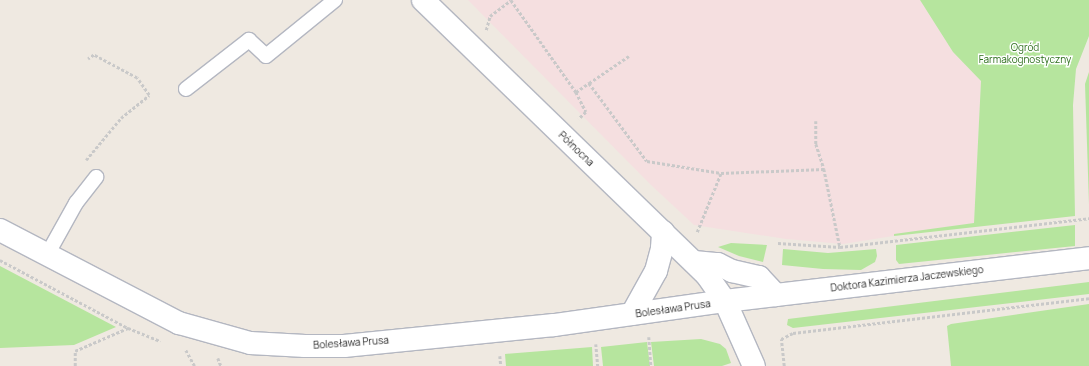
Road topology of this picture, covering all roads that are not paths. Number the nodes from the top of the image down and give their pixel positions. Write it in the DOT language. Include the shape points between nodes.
graph roads {
  1 [pos="334,0"];
  2 [pos="423,0"];
  3 [pos="186,89"];
  4 [pos="96,178"];
  5 [pos="0,230"];
  6 [pos="663,232"];
  7 [pos="47,255"];
  8 [pos="1089,258"];
  9 [pos="694,262"];
  10 [pos="776,295"];
  11 [pos="725,301"];
  12 [pos="632,314"];
  13 [pos="754,366"];
  1 -- 3 [label="lane" via="266,56 249,40"];
  2 -- 6 [label="street, Północna"];
  4 -- 7 [label="lane" via="76,203"];
  5 -- 7 [label="street, Bolesława Prusa"];
  6 -- 9 [label="street, Północna"];
  6 -- 12 [label="street" via="656,271"];
  7 -- 12 [label="street, Bolesława Prusa" via="179,323 221,336 269,345 344,346 554,325"];
  8 -- 10 [label="street, Doktora Kazimierza Jaczewskiego"];
  9 -- 10 [label="street" via="718,264 732,271 759,277"];
  9 -- 11 [label="street, Północna"];
  10 -- 11 [label="street, Doktora Kazimierza Jaczewskiego"];
  11 -- 12 [label="street, Bolesława Prusa"];
  11 -- 13 [label="street, Północna"];
}
